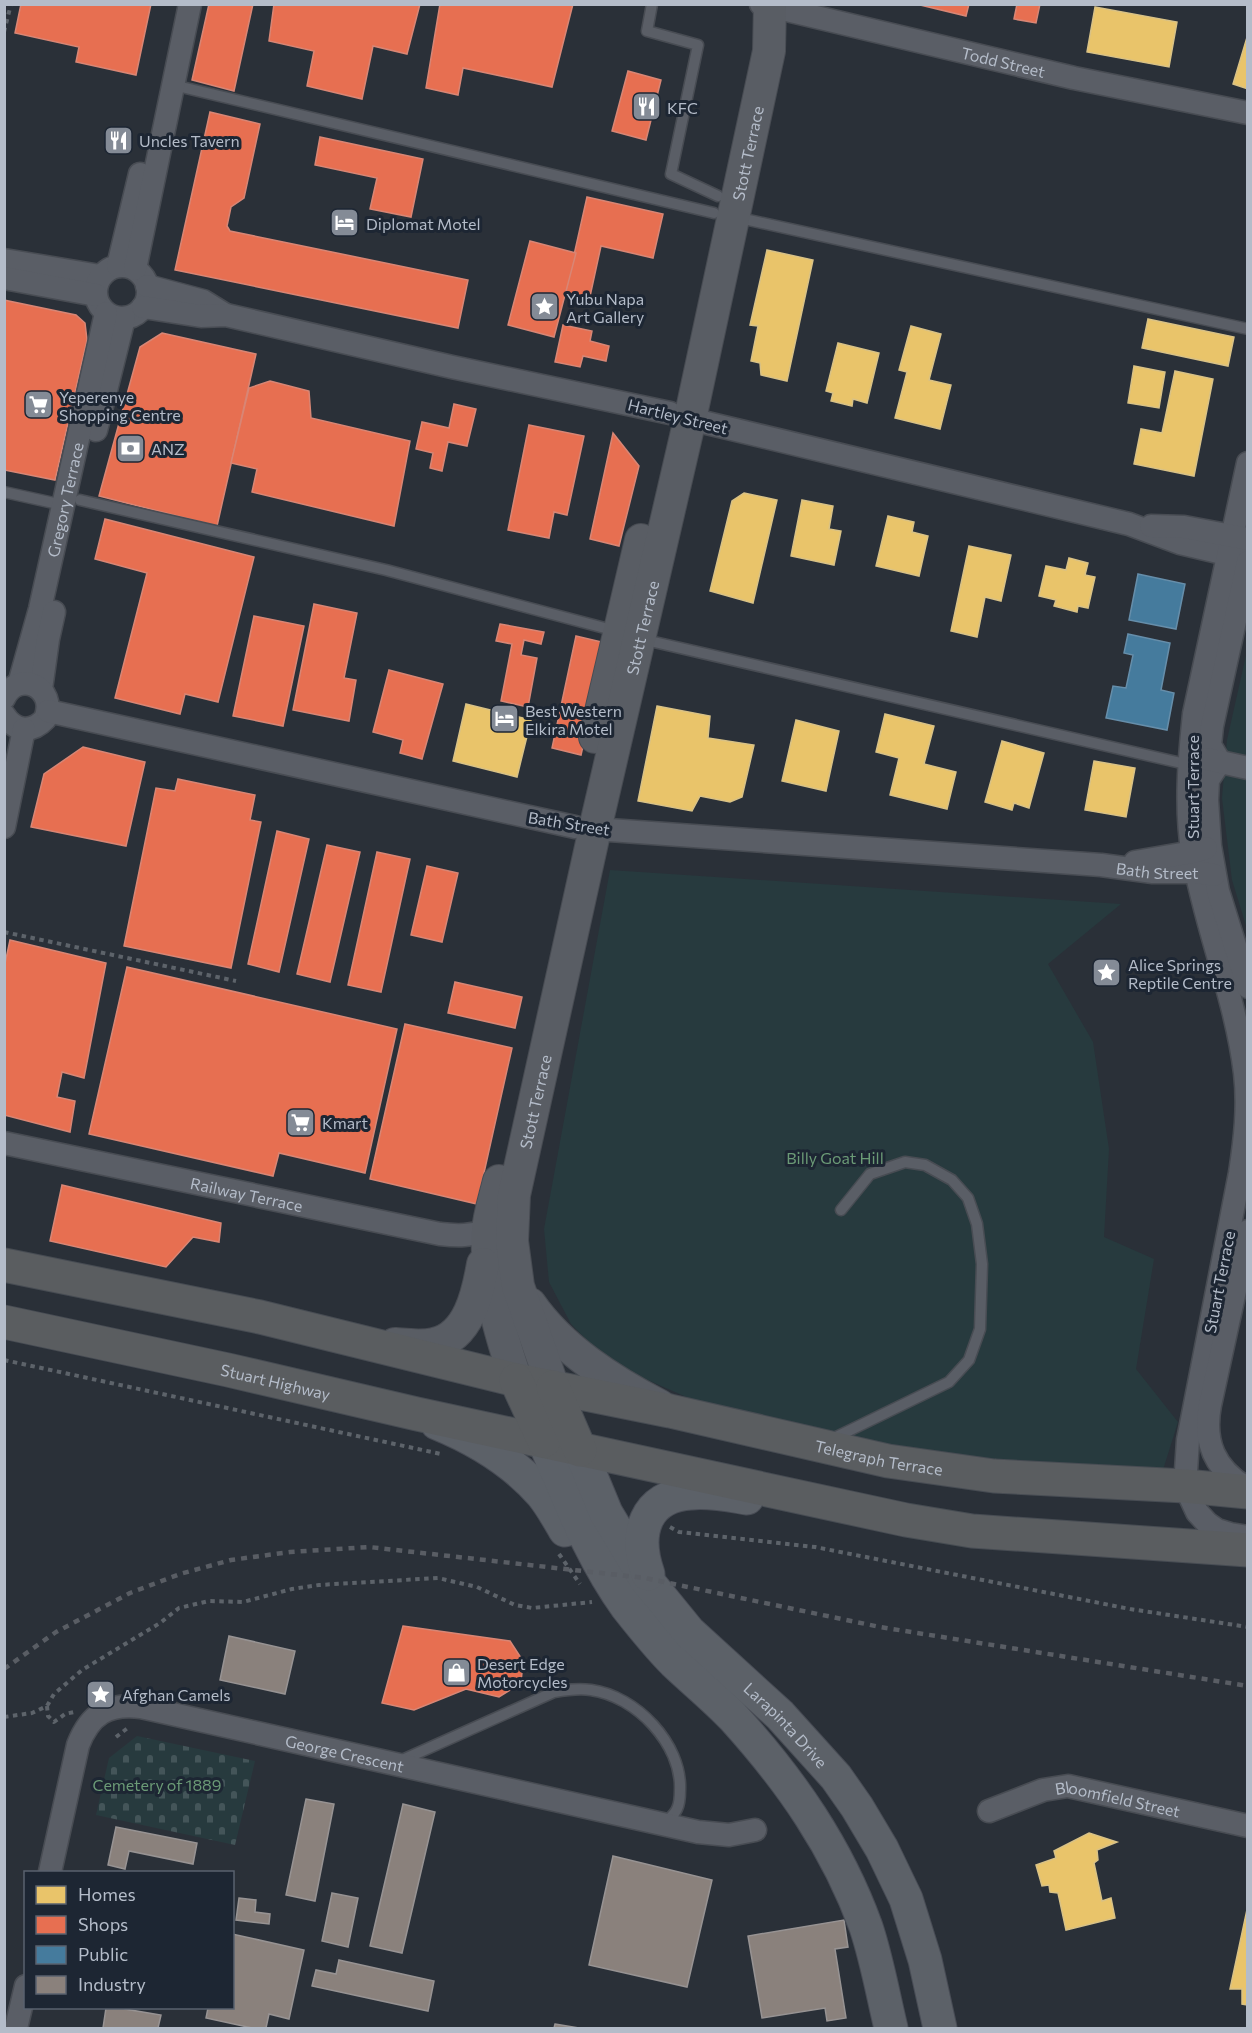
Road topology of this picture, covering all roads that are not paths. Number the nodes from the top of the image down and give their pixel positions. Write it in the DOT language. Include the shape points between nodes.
graph roads {
  1 [pos="175,4"];
  2 [pos="189,4"];
  3 [pos="652,4"];
  4 [pos="767,5"];
  5 [pos="173,85"];
  6 [pos="1248,113"];
  7 [pos="721,208"];
  8 [pos="4,260"];
  9 [pos="4,278"];
  10 [pos="121,291"];
  11 [pos="1248,329"];
  12 [pos="680,416"];
  13 [pos="1248,463"];
  14 [pos="4,492"];
  15 [pos="63,502"];
  16 [pos="1240,550"];
  17 [pos="630,635"];
  18 [pos="41,689"];
  19 [pos="12,691"];
  20 [pos="48,711"];
  21 [pos="4,715"];
  22 [pos="24,729"];
  23 [pos="1191,760"];
  24 [pos="1220,762"];
  25 [pos="1248,768"];
  26 [pos="4,827"];
  27 [pos="585,828"];
  28 [pos="1203,861"];
  29 [pos="1248,987"];
  30 [pos="4,1143"];
  31 [pos="841,1210"];
  32 [pos="488,1230"];
  33 [pos="1248,1231"];
  34 [pos="4,1265"];
  35 [pos="518,1286"];
  36 [pos="4,1322"];
  37 [pos="358,1342"];
  38 [pos="516,1380"];
  39 [pos="553,1387"];
  40 [pos="670,1411"];
  41 [pos="417,1414"];
  42 [pos="544,1442"];
  43 [pos="818,1446"];
  44 [pos="580,1450"];
  45 [pos="1185,1486"];
  46 [pos="1248,1490"];
  47 [pos="906,1520"];
  48 [pos="1248,1537"];
  49 [pos="1248,1550"];
  50 [pos="657,1620"];
  51 [pos="394,1764"];
  52 [pos="989,1810"];
  53 [pos="665,1823"];
  54 [pos="1248,1826"];
  55 [pos="755,1830"];
  56 [pos="51,1871"];
  57 [pos="917,1929"];
  58 [pos="24,1994"];
  59 [pos="16,2028"];
  60 [pos="891,2028"];
  61 [pos="909,2028"];
  62 [pos="940,2028"];
  1 -- 10 [label="street, Gregory Terrace"];
  2 -- 5 [label="street, Gregory Terrace"];
  3 -- 7 [label="lane" via="647,32 698,45 670,174"];
  4 -- 6 [label="street, Todd Street" via="1074,78"];
  4 -- 7 [label="main road, Stott Terrace" via="769,51"];
  5 -- 7 [label="lane"];
  5 -- 10 [label="street, Gregory Terrace"];
  7 -- 11 [label="lane"];
  7 -- 12 [label="main road, Stott Terrace"];
  8 -- 10 [label="street, Hartley Street"];
  9 -- 10 [label="street, Hartley Street"];
  10 -- 12 [label="street, Hartley Street" via="201,316 226,315"];
  10 -- 15 [label="street, Gregory Terrace"];
  12 -- 16 [label="street, Hartley Street" via="1129,524 1180,543"];
  12 -- 17 [label="main road, Stott Terrace"];
  13 -- 16 [label="street, Stuart Terrace"];
  14 -- 15 [label="lane"];
  15 -- 17 [label="lane" via="386,570"];
  15 -- 18 [label="street, Gregory Terrace"];
  15 -- 19 [label="street, Gregory Terrace" via="34,635"];
  16 -- 23 [label="street, Stuart Terrace" via="1194,714"];
  16 -- 24 [label="street, Stuart Terrace" via="1210,745"];
  17 -- 23 [label="lane"];
  17 -- 27 [label="main road, Stott Terrace"];
  18 -- 19 [label="street" via="27,683"];
  18 -- 20 [label="street"];
  20 -- 22 [label="street" via="39,725"];
  20 -- 27 [label="street, Bath Street"];
  21 -- 22 [label="street"];
  22 -- 26 [label="street"];
  23 -- 24 [label="street"];
  23 -- 28 [label="street, Stuart Terrace" via="1190,822"];
  24 -- 25 [label="street"];
  24 -- 28 [label="street, Stuart Terrace" via="1208,780"];
  27 -- 28 [label="street, Bath Street" via="1154,872"];
  27 -- 32 [label="main road, Stott Terrace"];
  27 -- 35 [label="main road, Stott Terrace" via="514,1195 512,1241"];
  28 -- 29 [label="street, Stuart Terrace"];
  28 -- 45 [label="street, Stuart Terrace" via="1240,1042 1246,1108 1240,1173 1188,1440"];
  30 -- 32 [label="street, Railway Terrace" via="440,1234 473,1235"];
  31 -- 43 [label="lane" via="870,1174 905,1162 925,1165 952,1180 968,1198 977,1224 982,1264 980,1329 969,1360 949,1382"];
  32 -- 37 [label="main road" via="473,1306 459,1330 436,1344"];
  32 -- 38 [label="main road, Stott Terrace" via="497,1316"];
  33 -- 46 [label="street, Stuart Terrace" via="1207,1431 1215,1455"];
  34 -- 37 [label="highway" via="260,1317"];
  35 -- 39 [label="main road, Stott Terrace"];
  35 -- 40 [label="main road" via="541,1319 584,1358"];
  36 -- 41 [label="highway, Stuart Highway"];
  37 -- 38 [label="highway"];
  38 -- 39 [label="highway, Telegraph Terrace"];
  38 -- 42 [label="highway"];
  39 -- 40 [label="highway, Telegraph Terrace"];
  39 -- 44 [label="highway"];
  40 -- 43 [label="highway, Telegraph Terrace"];
  41 -- 42 [label="highway, Stuart Highway"];
  41 -- 50 [label="main road" via="451,1428 526,1477 544,1496 626,1618"];
  42 -- 44 [label="highway"];
  42 -- 50 [label="main road, Larapinta Drive" via="600,1564 627,1606"];
  43 -- 45 [label="highway, Telegraph Terrace" via="993,1476"];
  44 -- 47 [label="highway"];
  44 -- 50 [label="main road, Larapinta Drive" via="606,1514 645,1578"];
  45 -- 46 [label="highway, Telegraph Terrace"];
  45 -- 48 [label="street, Stuart Terrace" via="1207,1523 1223,1532"];
  47 -- 49 [label="highway" via="972,1531"];
  47 -- 50 [label="main road" via="707,1492 677,1495 656,1506 643,1530 642,1555"];
  50 -- 57 [label="main road, Larapinta Drive" via="714,1656 751,1687 836,1777 882,1849"];
  50 -- 60 [label="main road, Larapinta Drive" via="672,1660 732,1716 804,1804 850,1886 866,1929"];
  51 -- 53 [label="street, George Crescent"];
  51 -- 53 [label="lane" via="554,1692 593,1690 637,1709 655,1726 671,1751 679,1771 680,1801"];
  51 -- 56 [label="street, George Crescent" via="141,1707 105,1710 84,1730 78,1745"];
  52 -- 54 [label="street, Bloomfield Street" via="1043,1790 1068,1786"];
  53 -- 55 [label="street, George Crescent" via="718,1835"];
  57 -- 61 [label="main road" via="897,1941 895,1951"];
  57 -- 62 [label="main road, Larapinta Drive"];
  58 -- 59 [label="street"];
}
